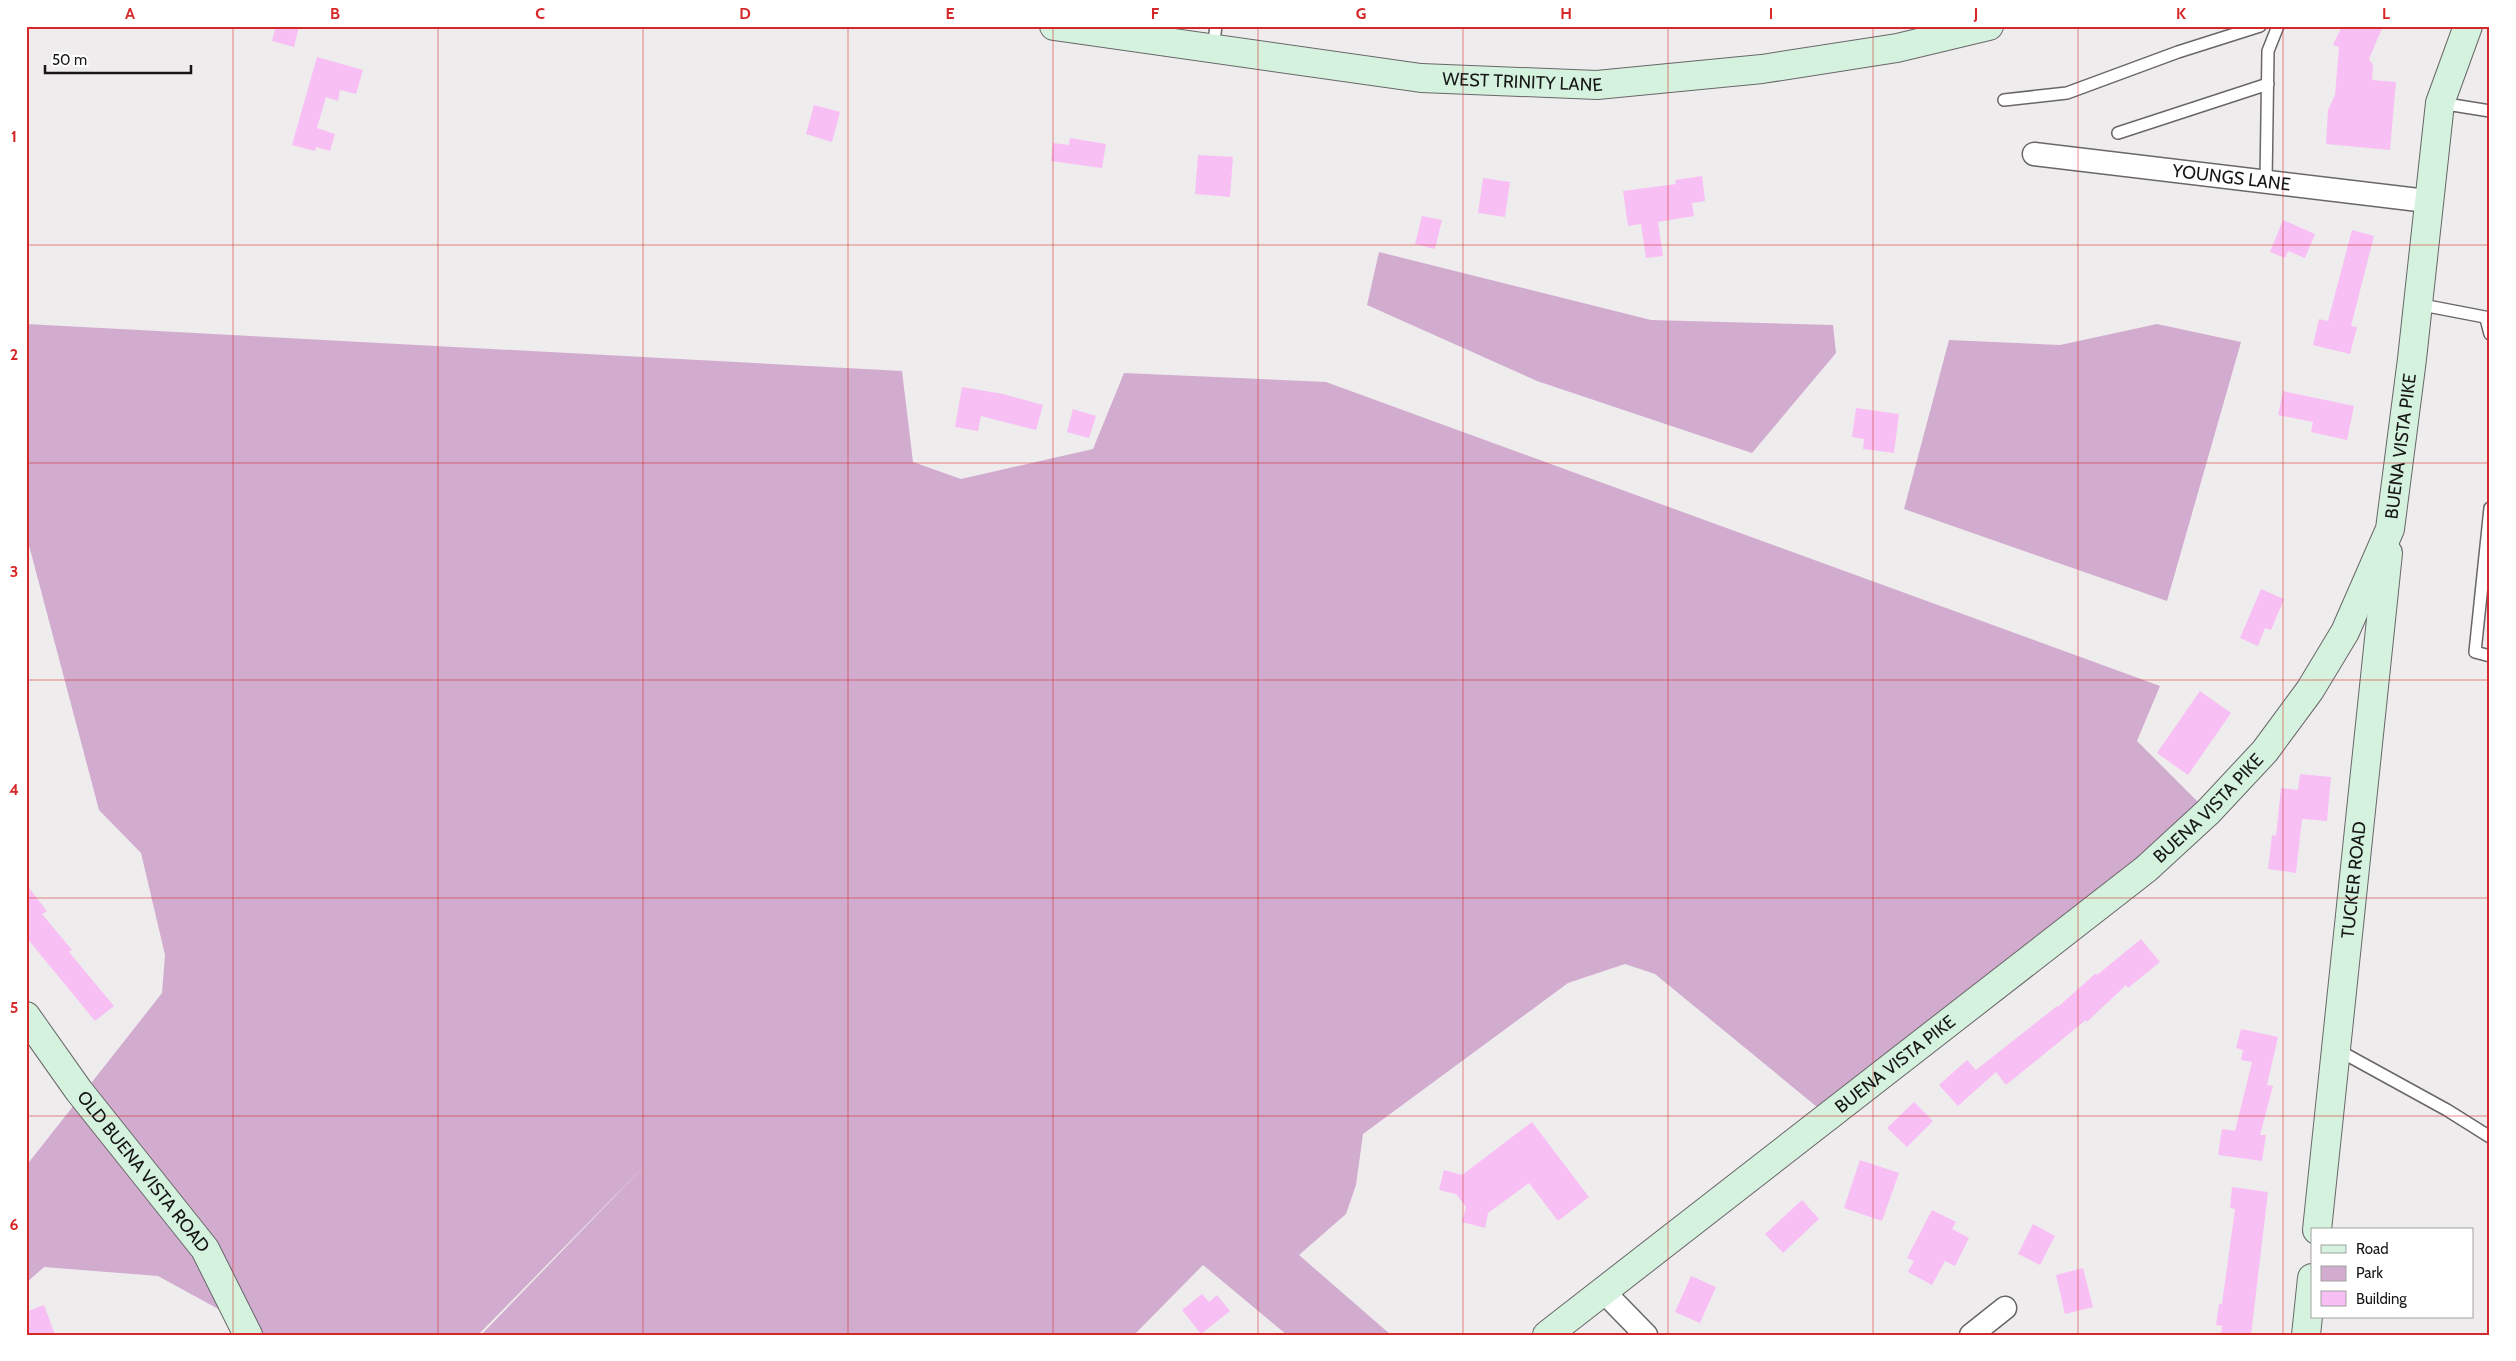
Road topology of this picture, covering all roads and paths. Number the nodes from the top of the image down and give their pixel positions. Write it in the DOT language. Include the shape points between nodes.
graph roads {
  1 [pos="1054,26"];
  2 [pos="1989,26"];
  3 [pos="2260,26"];
  4 [pos="2278,26"];
  5 [pos="2468,26"];
  6 [pos="1214,37"];
  7 [pos="2268,84"];
  8 [pos="2004,100"];
  9 [pos="2440,103"];
  10 [pos="2490,111"];
  11 [pos="2118,134"];
  12 [pos="2034,154"];
  13 [pos="2266,182"];
  14 [pos="2427,201"];
  15 [pos="2417,304"];
  16 [pos="2488,318"];
  17 [pos="2490,334"];
  18 [pos="2490,508"];
  19 [pos="2390,529"];
  20 [pos="2490,656"];
  21 [pos="26,1016"];
  22 [pos="2336,1049"];
  23 [pos="2490,1137"];
  24 [pos="2317,1228"];
  25 [pos="2311,1288"];
  26 [pos="1603,1291"];
  27 [pos="2005,1308"];
  28 [pos="248,1335"];
  29 [pos="1547,1335"];
  30 [pos="1646,1335"];
  31 [pos="1971,1335"];
  32 [pos="2306,1335"];
  1 -- 6 [label="main road, WEST TRINITY LANE"];
  2 -- 6 [label="main road, WEST TRINITY LANE" via="1897,48 1791,64 1597,85 1421,78"];
  3 -- 8 [label="lane" via="2067,93"];
  4 -- 7 [label="lane" via="2268,51"];
  5 -- 9 [label="main road, BUENA VISTA PIKE"];
  7 -- 11 [label="lane"];
  7 -- 13 [label="lane"];
  9 -- 10 [label="lane"];
  9 -- 14 [label="main road, BUENA VISTA PIKE"];
  12 -- 13 [label="street, YOUNGS LANE"];
  13 -- 14 [label="street, YOUNGS LANE"];
  14 -- 15 [label="main road, BUENA VISTA PIKE"];
  15 -- 16 [label="lane"];
  15 -- 19 [label="main road, BUENA VISTA PIKE"];
  16 -- 17 [label="lane"];
  18 -- 20 [label="lane" via="2474,652"];
  19 -- 22 [label="main road, TUCKER ROAD"];
  19 -- 26 [label="main road, BUENA VISTA PIKE" via="2345,632 2310,690 2265,751 2208,812 2146,868"];
  21 -- 28 [label="main road, OLD BUENA VISTA ROAD" via="79,1091 205,1249"];
  22 -- 23 [label="lane"];
  22 -- 24 [label="main road, TUCKER ROAD"];
  25 -- 32 [label="main road"];
  26 -- 29 [label="main road, BUENA VISTA PIKE"];
  26 -- 30 [label="street"];
  27 -- 31 [label="street"];
}
